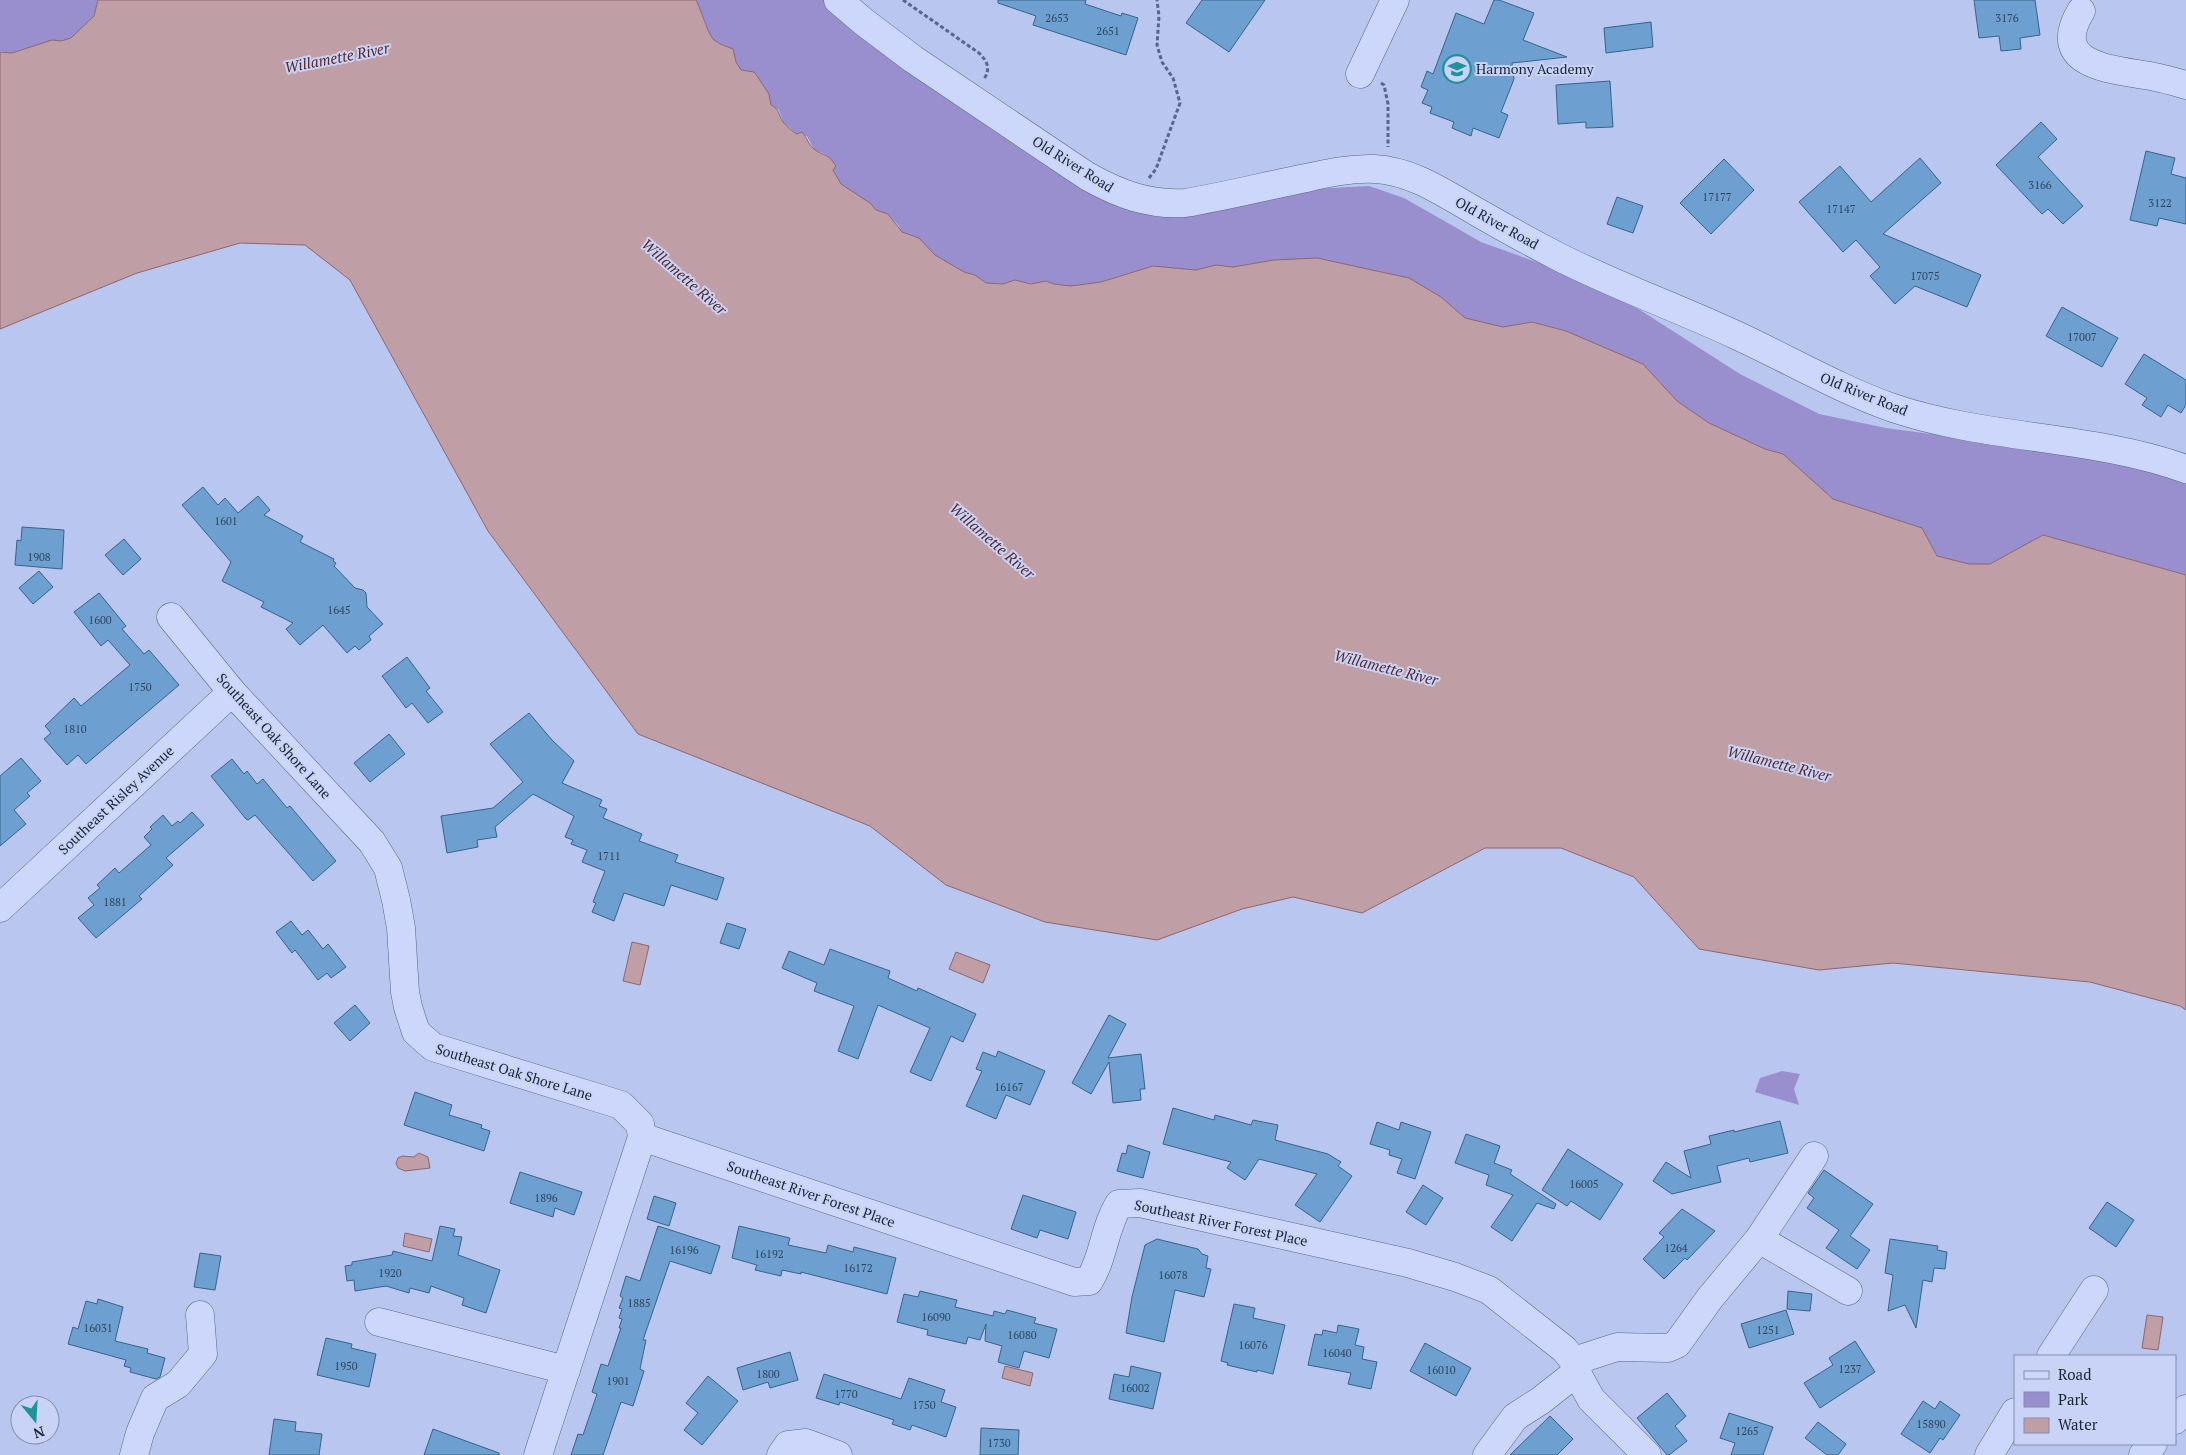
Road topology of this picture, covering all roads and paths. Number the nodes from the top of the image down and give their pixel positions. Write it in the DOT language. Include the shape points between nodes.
graph roads {
  1 [pos="838,0"];
  2 [pos="903,0"];
  3 [pos="1157,0"];
  4 [pos="1395,0"];
  5 [pos="2081,11"];
  6 [pos="988,72"];
  7 [pos="1360,74"];
  8 [pos="2186,85"];
  9 [pos="1156,169"];
  10 [pos="1384,170"];
  11 [pos="2186,469"];
  12 [pos="171,618"];
  13 [pos="232,692"];
  14 [pos="0,908"];
  15 [pos="642,1137"];
  16 [pos="1814,1156"];
  17 [pos="1759,1239"];
  18 [pos="2094,1290"];
  19 [pos="1848,1291"];
  20 [pos="200,1315"];
  21 [pos="379,1322"];
  22 [pos="2052,1355"];
  23 [pos="1576,1366"];
  24 [pos="566,1370"];
  25 [pos="2186,1410"];
  26 [pos="2014,1414"];
  27 [pos="2176,1419"];
  28 [pos="2152,1445"];
  29 [pos="134,1455"];
  30 [pos="538,1455"];
  31 [pos="781,1455"];
  32 [pos="838,1455"];
  33 [pos="1487,1455"];
  34 [pos="1647,1455"];
  35 [pos="1989,1455"];
  36 [pos="2143,1455"];
  1 -- 10 [label="street, Old River Road" via="913,59 1087,176 1135,199 1166,204 1185,203 1341,171"];
  2 -- 6 [label="path" via="979,53 987,62"];
  3 -- 9 [label="path" via="1157,46 1162,62 1173,78 1180,103"];
  4 -- 7 [label="street"];
  5 -- 8 [label="street" via="2074,23 2072,38 2078,53 2088,63"];
  7 -- 10 [label="path" via="1384,85 1389,138"];
  10 -- 11 [label="street, Old River Road" via="1405,174 1432,186 1559,257 1738,336 1872,400 1948,422 2114,450"];
  12 -- 13 [label="street, Southeast Oak Shore Lane"];
  13 -- 14 [label="street, Southeast Risley Avenue"];
  13 -- 15 [label="street, Southeast Oak Shore Lane" via="372,842 388,868 401,928 405,992 416,1032 432,1047 621,1105 640,1124"];
  15 -- 23 [label="street, Southeast River Forest Place" via="1074,1282 1089,1281 1098,1266 1111,1217 1119,1204 1140,1203 1408,1263 1489,1290 1564,1349"];
  15 -- 24 [label="street"];
  16 -- 17 [label="street"];
  17 -- 19 [label="street"];
  17 -- 23 [label="street" via="1677,1344 1668,1348 1617,1347"];
  18 -- 22 [label="street"];
  20 -- 29 [label="street" via="203,1354 178,1384 154,1398"];
  21 -- 24 [label="street"];
  23 -- 33 [label="street" via="1540,1401 1515,1417"];
  23 -- 34 [label="street, Southeast River Forest Place" via="1591,1399"];
  24 -- 30 [label="street"];
  25 -- 27 [label="street"];
  26 -- 35 [label="street"];
  28 -- 36 [label="street"];
  31 -- 32 [label="street" via="788,1445 806,1443"];
}
